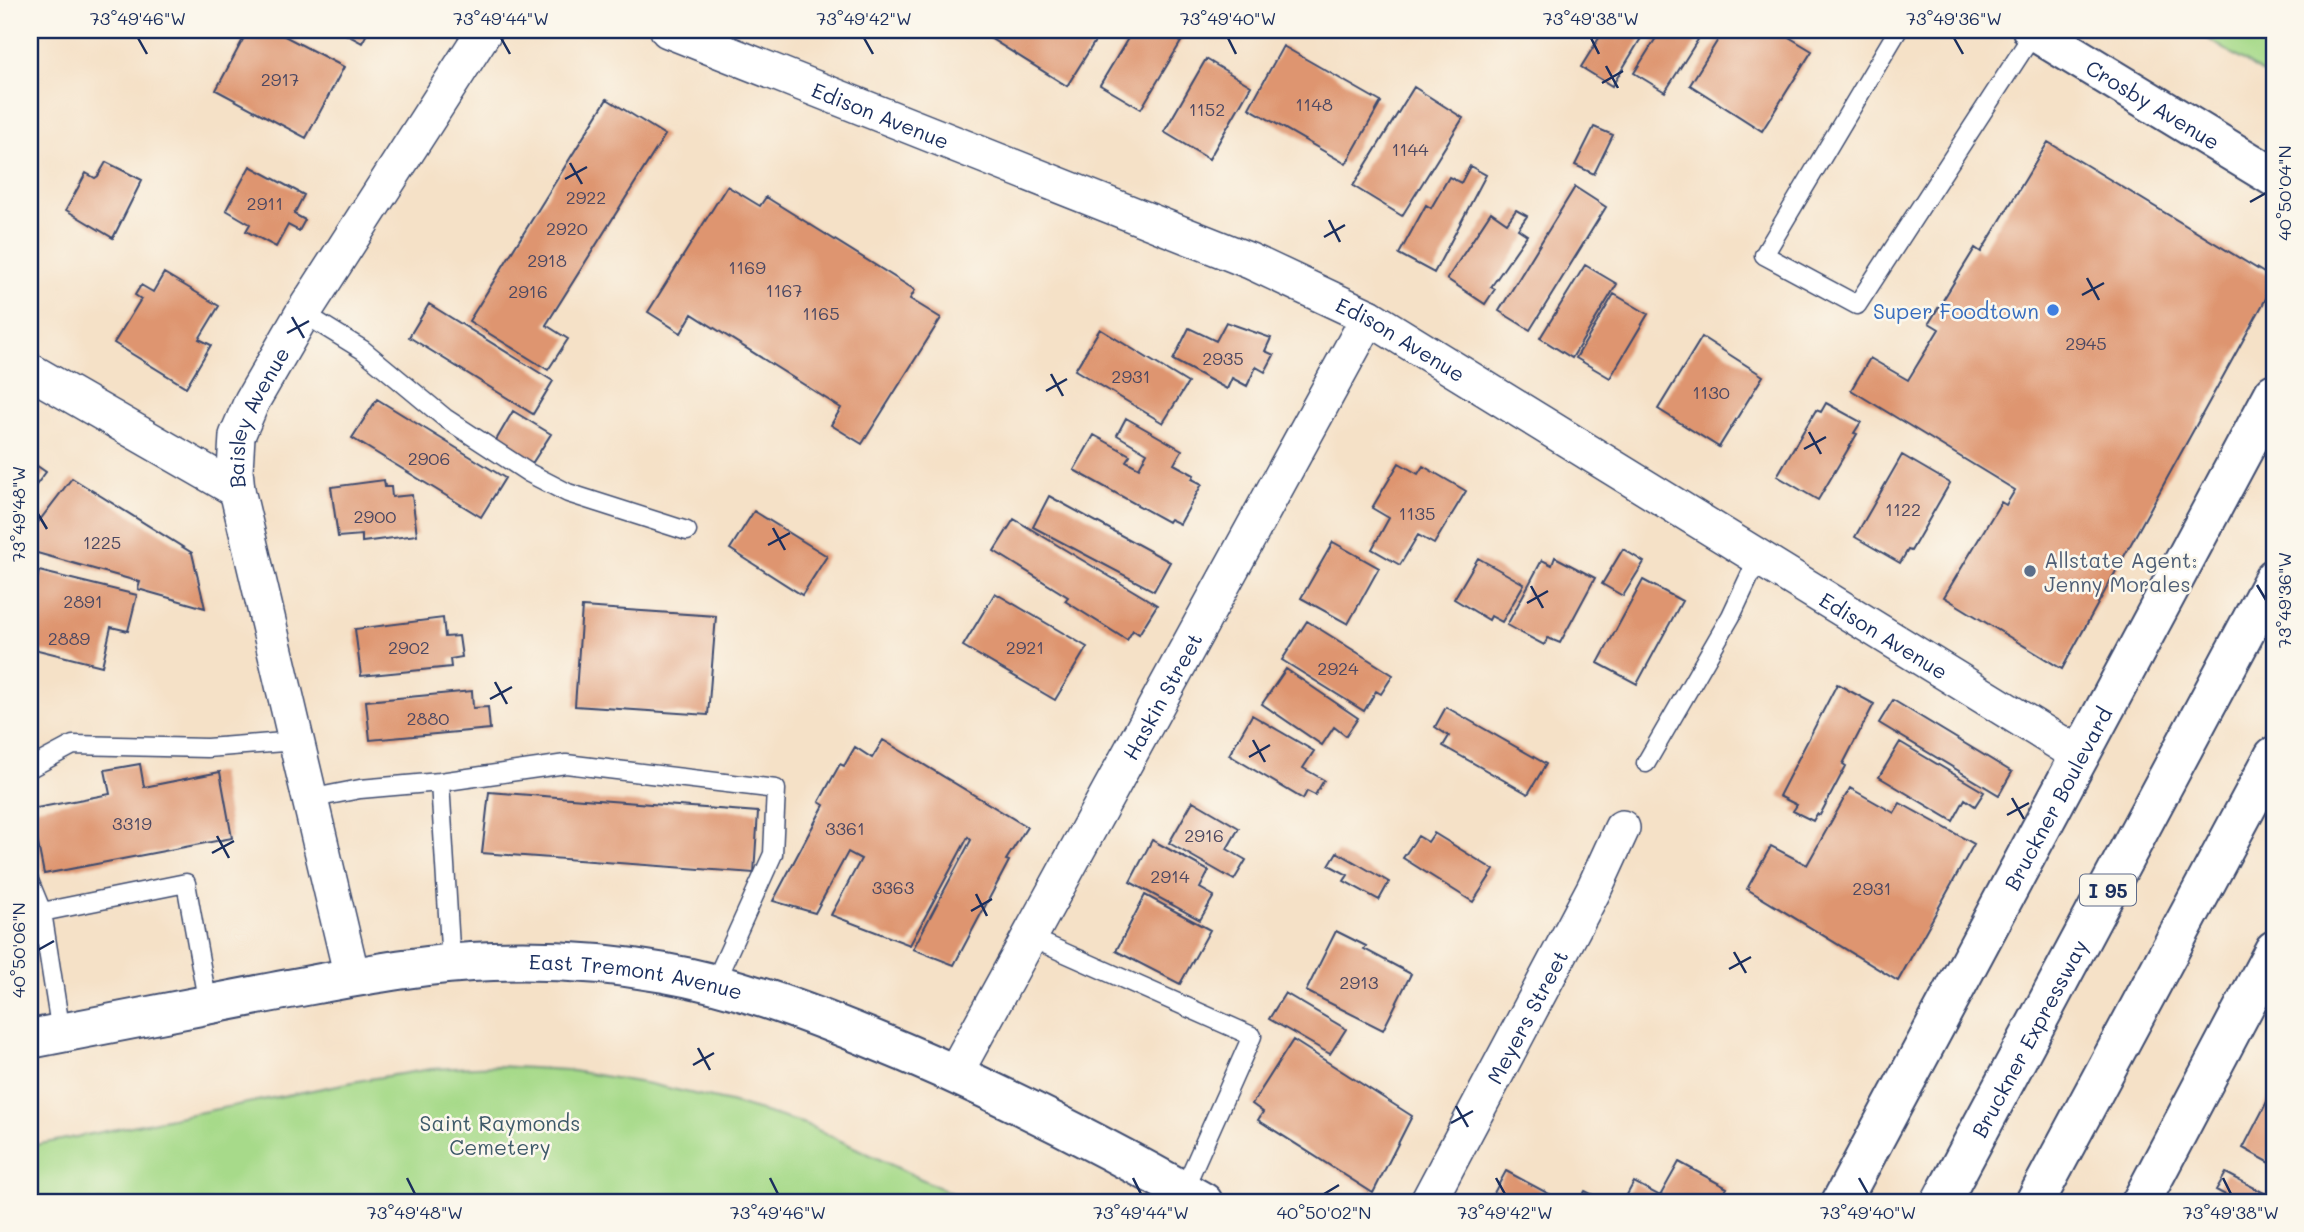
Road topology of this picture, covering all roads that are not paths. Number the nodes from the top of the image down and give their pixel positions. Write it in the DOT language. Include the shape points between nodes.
graph roads {
  1 [pos="485,30"];
  2 [pos="668,30"];
  3 [pos="1898,30"];
  4 [pos="2034,31"];
  5 [pos="2274,177"];
  6 [pos="303,313"];
  7 [pos="1369,317"];
  8 [pos="30,371"];
  9 [pos="2274,393"];
  10 [pos="237,490"];
  11 [pos="687,531"];
  12 [pos="1759,556"];
  13 [pos="2274,578"];
  14 [pos="296,741"];
  15 [pos="2081,756"];
  16 [pos="2274,756"];
  17 [pos="1646,763"];
  18 [pos="30,768"];
  19 [pos="440,782"];
  20 [pos="309,799"];
  21 [pos="1622,828"];
  22 [pos="30,883"];
  23 [pos="42,912"];
  24 [pos="1030,937"];
  25 [pos="2274,950"];
  26 [pos="451,964"];
  27 [pos="352,977"];
  28 [pos="714,984"];
  29 [pos="208,1005"];
  30 [pos="45,1036"];
  31 [pos="955,1073"];
  32 [pos="1193,1196"];
  33 [pos="1428,1202"];
  34 [pos="1840,1202"];
  35 [pos="1941,1202"];
  36 [pos="2035,1202"];
  37 [pos="2141,1202"];
  1 -- 6 [label="street, Baisley Avenue"];
  2 -- 7 [label="street, Edison Avenue" via="1250,261"];
  3 -- 4 [label="lane" via="1764,255 1857,304"];
  4 -- 5 [label="main road, Crosby Avenue"];
  6 -- 10 [label="street, Baisley Avenue" via="243,419 235,452"];
  6 -- 11 [label="lane" via="363,350 445,418 529,473 568,493"];
  7 -- 12 [label="street, Edison Avenue"];
  7 -- 24 [label="street, Haskin Street"];
  8 -- 10 [label="street"];
  9 -- 15 [label="main road, Bruckner Boulevard"];
  10 -- 14 [label="street, Baisley Avenue"];
  12 -- 15 [label="street, Edison Avenue"];
  12 -- 17 [label="lane" via="1731,616"];
  13 -- 35 [label="main road, Bruckner Expressway / I 95"];
  14 -- 18 [label="lane" via="207,748 73,745"];
  14 -- 20 [label="street, Baisley Avenue"];
  15 -- 34 [label="main road, Bruckner Boulevard"];
  16 -- 36 [label="main road"];
  19 -- 20 [label="lane"];
  19 -- 26 [label="lane"];
  19 -- 28 [label="lane" via="566,764 776,789 773,854"];
  20 -- 27 [label="street, Baisley Avenue"];
  21 -- 33 [label="street, Meyers Street"];
  22 -- 23 [label="lane"];
  23 -- 29 [label="lane" via="186,883"];
  23 -- 30 [label="lane"];
  24 -- 31 [label="street, Haskin Street"];
  24 -- 32 [label="lane" via="1252,1036"];
  25 -- 37 [label="main road"];
  26 -- 27 [label="main road, East Tremont Avenue"];
  26 -- 28 [label="main road, East Tremont Avenue" via="576,963 666,973"];
  27 -- 29 [label="main road, East Tremont Avenue"];
  28 -- 31 [label="main road, East Tremont Avenue" via="796,1008"];
  29 -- 30 [label="main road, East Tremont Avenue"];
  31 -- 32 [label="main road, East Tremont Avenue"];
}
